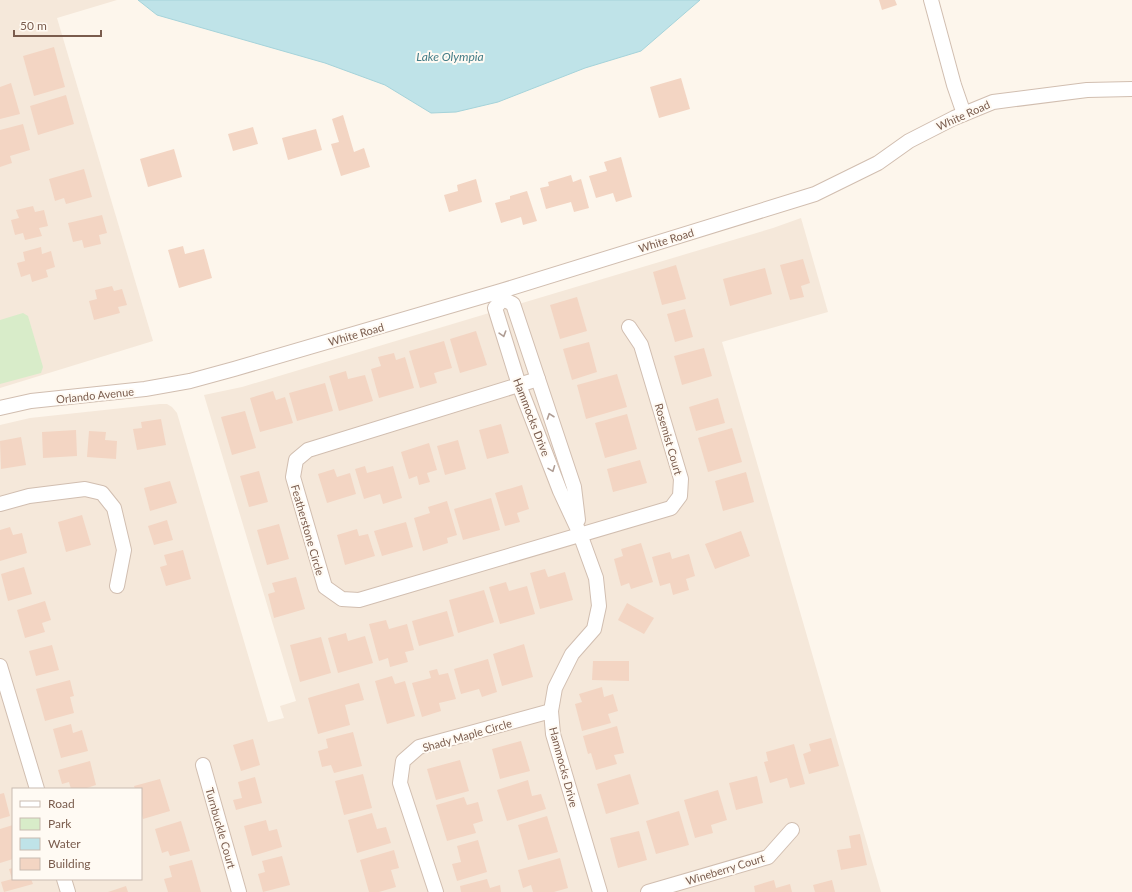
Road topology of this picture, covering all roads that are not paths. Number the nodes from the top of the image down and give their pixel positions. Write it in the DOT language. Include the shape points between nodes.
graph roads {
  1 [pos="931,0"];
  2 [pos="1132,89"];
  3 [pos="964,114"];
  4 [pos="502,295"];
  5 [pos="629,327"];
  6 [pos="538,379"];
  7 [pos="190,381"];
  8 [pos="519,385"];
  9 [pos="0,408"];
  10 [pos="0,504"];
  11 [pos="580,534"];
  12 [pos="117,586"];
  13 [pos="0,666"];
  14 [pos="551,711"];
  15 [pos="203,765"];
  16 [pos="37,788"];
  17 [pos="792,830"];
  18 [pos="64,880"];
  19 [pos="68,892"];
  20 [pos="239,892"];
  21 [pos="436,892"];
  22 [pos="600,892"];
  23 [pos="648,892"];
  1 -- 3 [label="street"];
  2 -- 3 [label="street, White Road" via="1087,90 993,102"];
  3 -- 4 [label="street, White Road" via="909,141 878,164 815,194"];
  4 -- 6 [label="street, Hammocks Drive" via="513,304"];
  4 -- 7 [label="street, White Road"];
  4 -- 8 [label="street, Hammocks Drive, one-way" via="496,308"];
  5 -- 11 [label="street, Rosemist Court" via="641,345 681,479 680,496 671,508"];
  6 -- 8 [label="street, Featherstone Circle"];
  11 -- 6 [label="street, Hammocks Drive, one-way" via="574,487"];
  7 -- 9 [label="street, Orlando Avenue" via="145,389 31,401"];
  8 -- 11 [label="street, Hammocks Drive, one-way" via="560,491"];
  8 -- 11 [label="street, Featherstone Circle" via="308,450 296,460 293,477 325,587 342,599 359,600"];
  10 -- 12 [label="street" via="29,496 85,489 102,493 114,508 124,550"];
  11 -- 14 [label="street, Hammocks Drive" via="596,578 599,606 594,629 572,654 555,688"];
  13 -- 16 [label="street"];
  14 -- 21 [label="street, Shady Maple Circle" via="418,747 403,761 400,783"];
  14 -- 22 [label="street, Hammocks Drive" via="553,734"];
  15 -- 20 [label="street, Turnbuckle Court"];
  17 -- 23 [label="street, Wineberry Court" via="768,857"];
  18 -- 19 [label="street"];
}
